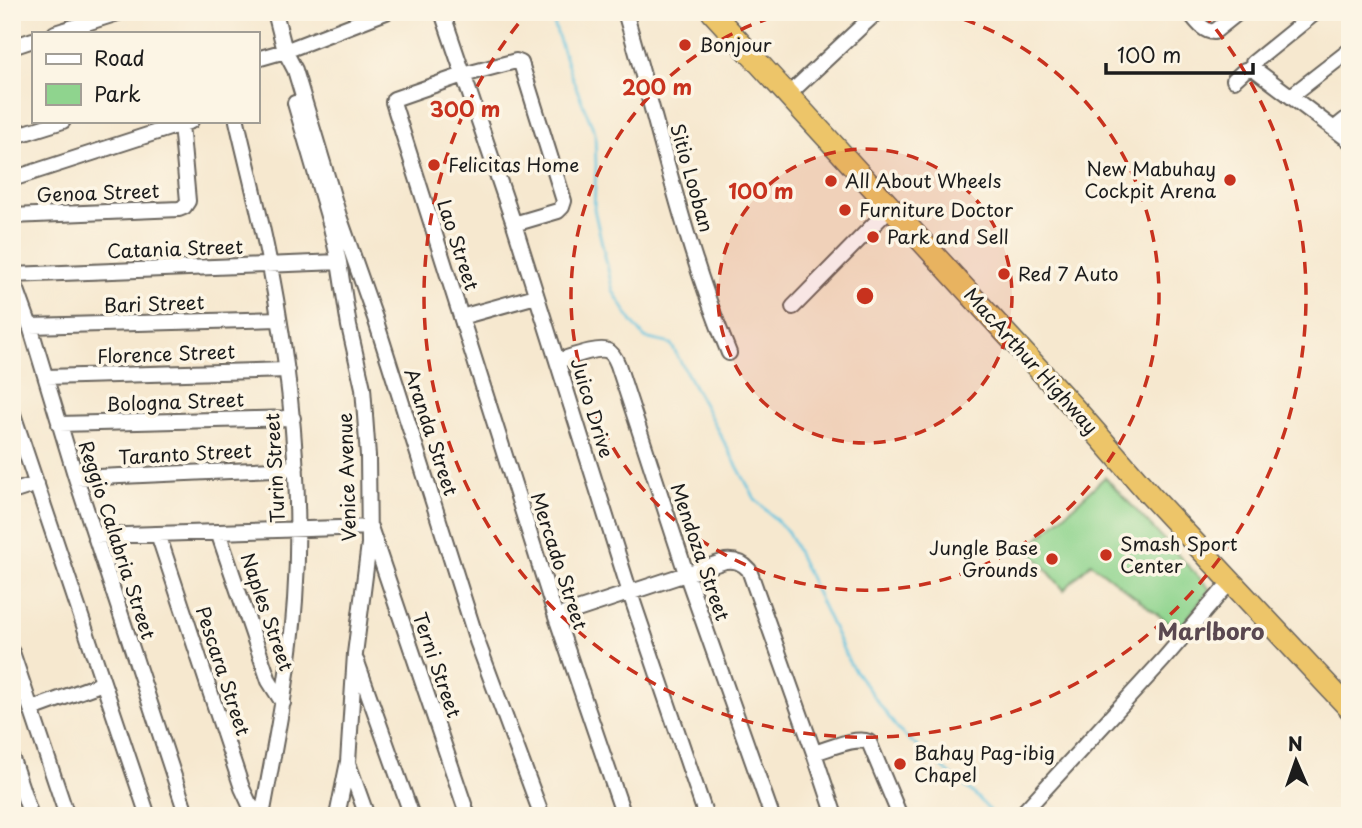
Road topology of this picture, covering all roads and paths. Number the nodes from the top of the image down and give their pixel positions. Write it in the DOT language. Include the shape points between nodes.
graph roads {
  1 [pos="121,12"];
  2 [pos="275,12"];
  3 [pos="386,12"];
  4 [pos="442,12"];
  5 [pos="625,12"];
  6 [pos="712,12"];
  7 [pos="876,12"];
  8 [pos="1189,12"];
  9 [pos="1239,12"];
  10 [pos="1316,12"];
  11 [pos="58,32"];
  12 [pos="32,40"];
  13 [pos="12,47"];
  14 [pos="1350,50"];
  15 [pos="286,54"];
  16 [pos="259,60"];
  17 [pos="1254,70"];
  18 [pos="463,75"];
  19 [pos="1234,80"];
  20 [pos="788,95"];
  21 [pos="1291,96"];
  22 [pos="1350,117"];
  23 [pos="60,122"];
  24 [pos="186,122"];
  25 [pos="237,122"];
  26 [pos="1334,129"];
  27 [pos="12,137"];
  28 [pos="1350,141"];
  29 [pos="12,179"];
  30 [pos="891,207"];
  31 [pos="12,216"];
  32 [pos="330,223"];
  33 [pos="514,224"];
  34 [pos="351,251"];
  35 [pos="339,262"];
  36 [pos="270,265"];
  37 [pos="12,275"];
  38 [pos="536,296"];
  39 [pos="793,307"];
  40 [pos="461,317"];
  41 [pos="375,318"];
  42 [pos="279,319"];
  43 [pos="30,326"];
  44 [pos="349,326"];
  45 [pos="729,353"];
  46 [pos="557,361"];
  47 [pos="287,370"];
  48 [pos="46,377"];
  49 [pos="12,411"];
  50 [pos="293,418"];
  51 [pos="59,425"];
  52 [pos="296,468"];
  53 [pos="76,478"];
  54 [pos="37,484"];
  55 [pos="12,492"];
  56 [pos="370,527"];
  57 [pos="298,530"];
  58 [pos="218,531"];
  59 [pos="158,534"];
  60 [pos="95,536"];
  61 [pos="686,573"];
  62 [pos="1230,582"];
  63 [pos="630,593"];
  64 [pos="556,617"];
  65 [pos="12,652"];
  66 [pos="355,654"];
  67 [pos="103,683"];
  68 [pos="283,704"];
  69 [pos="32,709"];
  70 [pos="1350,709"];
  71 [pos="814,753"];
  72 [pos="12,759"];
  73 [pos="348,762"];
  74 [pos="29,815"];
  75 [pos="67,816"];
  76 [pos="148,816"];
  77 [pos="187,816"];
  78 [pos="261,816"];
  79 [pos="337,816"];
  80 [pos="367,816"];
  81 [pos="412,816"];
  82 [pos="468,816"];
  83 [pos="542,816"];
  84 [pos="624,816"];
  85 [pos="706,816"];
  86 [pos="772,816"];
  87 [pos="835,816"];
  88 [pos="900,816"];
  89 [pos="1020,816"];
  1 -- 11 [label="street"];
  2 -- 15 [label="street, Aranda Street"];
  3 -- 15 [label="street"];
  4 -- 18 [label="street, Juico Drive"];
  5 -- 45 [label="street, Sitio Looban" via="696,261"];
  6 -- 20 [label="highway, MacArthur Highway"];
  7 -- 20 [label="street"];
  8 -- 9 [label="street" via="1210,33"];
  10 -- 17 [label="street" via="1253,64"];
  12 -- 13 [label="street"];
  14 -- 21 [label="street"];
  15 -- 16 [label="street"];
  15 -- 32 [label="street, Aranda Street" via="287,76"];
  15 -- 34 [label="street, Aranda Street"];
  17 -- 19 [label="street" via="1245,70"];
  17 -- 21 [label="street"];
  18 -- 33 [label="street, Juico Drive"];
  18 -- 33 [label="street" via="516,61 523,65 564,201 558,211"];
  18 -- 40 [label="street, Lao Street" via="393,102"];
  20 -- 30 [label="highway, MacArthur Highway"];
  21 -- 26 [label="street"];
  22 -- 26 [label="street"];
  23 -- 27 [label="street"];
  24 -- 29 [label="street"];
  24 -- 31 [label="street, Genoa Street" via="188,201 184,208"];
  25 -- 36 [label="street, Turin Street"];
  26 -- 28 [label="street"];
  30 -- 39 [label="street"];
  30 -- 62 [label="highway, MacArthur Highway"];
  32 -- 35 [label="street, Venice Avenue"];
  33 -- 38 [label="street, Juico Drive"];
  34 -- 35 [label="street"];
  34 -- 41 [label="street, Aranda Street"];
  35 -- 36 [label="street, Catania Street"];
  35 -- 44 [label="street, Venice Avenue"];
  36 -- 37 [label="street, Catania Street"];
  36 -- 42 [label="street, Turin Street"];
  37 -- 43 [label="street, Reggio Calabria Street"];
  38 -- 40 [label="street, Lao Street"];
  38 -- 46 [label="street, Juico Drive"];
  40 -- 64 [label="street, Mercado Street"];
  41 -- 44 [label="street"];
  41 -- 83 [label="street, Aranda Street" via="477,641"];
  42 -- 43 [label="street, Bari Street"];
  42 -- 47 [label="street, Turin Street"];
  43 -- 48 [label="street, Reggio Calabria Street"];
  44 -- 56 [label="street, Venice Avenue" via="363,388"];
  46 -- 61 [label="street, Mendoza Street" via="599,350 607,350 615,358"];
  46 -- 63 [label="street, Juico Drive"];
  47 -- 48 [label="street, Florence Street"];
  47 -- 50 [label="street, Turin Street"];
  48 -- 51 [label="street, Reggio Calabria Street"];
  49 -- 54 [label="street"];
  50 -- 51 [label="street, Bologna Street"];
  50 -- 52 [label="street, Turin Street"];
  51 -- 53 [label="street, Reggio Calabria Street"];
  52 -- 53 [label="street, Taranto Street"];
  52 -- 57 [label="street, Turin Street"];
  53 -- 60 [label="street, Reggio Calabria Street"];
  54 -- 55 [label="street"];
  54 -- 67 [label="street"];
  56 -- 57 [label="street"];
  56 -- 66 [label="street, Venice Avenue"];
  56 -- 82 [label="street, Terni Street"];
  57 -- 58 [label="street"];
  57 -- 68 [label="street, Turin Street"];
  58 -- 59 [label="street"];
  58 -- 68 [label="street, Naples Street" via="269,681"];
  59 -- 60 [label="street"];
  59 -- 78 [label="street, Pescara Street" via="242,788"];
  60 -- 77 [label="street, Reggio Calabria Street"];
  61 -- 63 [label="street"];
  61 -- 71 [label="street" via="730,561 749,570"];
  61 -- 86 [label="street, Mendoza Street"];
  62 -- 70 [label="highway, MacArthur Highway"];
  62 -- 89 [label="street"];
  63 -- 64 [label="street"];
  63 -- 85 [label="street, Juico Drive"];
  64 -- 84 [label="street, Mercado Street"];
  65 -- 69 [label="street"];
  66 -- 73 [label="street, Venice Avenue"];
  66 -- 81 [label="street"];
  67 -- 69 [label="street"];
  67 -- 76 [label="street"];
  68 -- 78 [label="street, Turin Street"];
  69 -- 75 [label="street"];
  71 -- 87 [label="street"];
  71 -- 88 [label="street" via="862,739 869,742"];
  72 -- 74 [label="street"];
  73 -- 79 [label="street, Venice Avenue"];
  73 -- 80 [label="street"];
}
